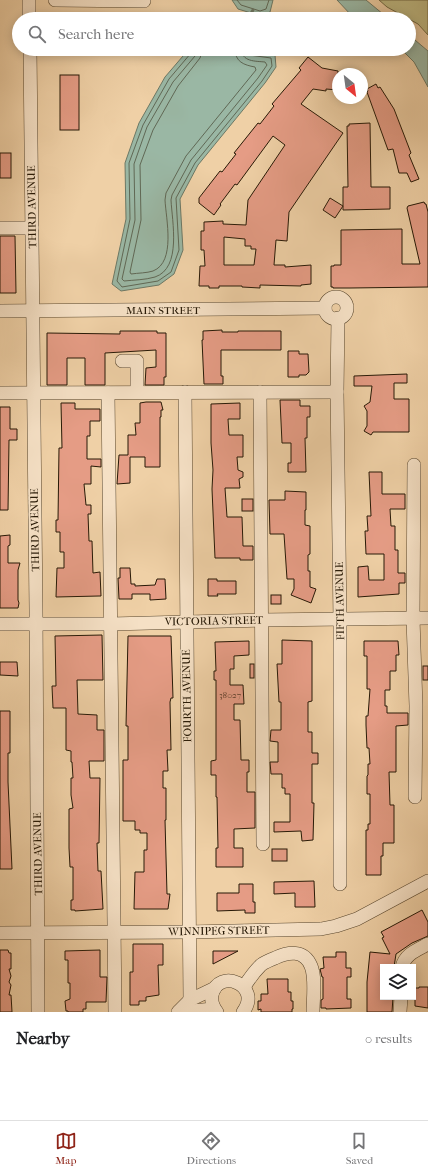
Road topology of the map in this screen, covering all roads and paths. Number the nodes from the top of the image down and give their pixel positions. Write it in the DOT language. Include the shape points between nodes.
graph roads {
  1 [pos="29,0"];
  2 [pos="55,0"];
  3 [pos="144,1"];
  4 [pos="29,12"];
  5 [pos="30,56"];
  6 [pos="0,228"];
  7 [pos="32,228"];
  8 [pos="325,308"];
  9 [pos="33,310"];
  10 [pos="0,311"];
  11 [pos="338,318"];
  12 [pos="122,361"];
  13 [pos="137,392"];
  14 [pos="185,392"];
  15 [pos="260,392"];
  16 [pos="337,392"];
  17 [pos="33,393"];
  18 [pos="108,393"];
  19 [pos="0,394"];
  20 [pos="414,465"];
  21 [pos="428,618"];
  22 [pos="413,619"];
  23 [pos="261,620"];
  24 [pos="340,620"];
  25 [pos="186,622"];
  26 [pos="36,623"];
  27 [pos="0,624"];
  28 [pos="111,624"];
  29 [pos="415,797"];
  30 [pos="263,844"];
  31 [pos="428,881"];
  32 [pos="340,884"];
  33 [pos="190,932"];
  34 [pos="0,933"];
  35 [pos="38,933"];
  36 [pos="114,933"];
  37 [pos="428,944"];
  38 [pos="403,964"];
  39 [pos="244,987"];
  40 [pos="215,988"];
  41 [pos="190,1000"];
  42 [pos="401,1000"];
  43 [pos="216,1011"];
  44 [pos="38,1012"];
  45 [pos="115,1012"];
  46 [pos="179,1012"];
  47 [pos="243,1012"];
  48 [pos="314,1012"];
  49 [pos="400,1012"];
  1 -- 4 [label="street"];
  2 -- 3 [label="street"];
  5 -- 7 [label="street, THIRD AVENUE"];
  6 -- 7 [label="street"];
  7 -- 9 [label="street, THIRD AVENUE"];
  8 -- 9 [label="street, MAIN STREET"];
  8 -- 11 [label="street" via="331,318"];
  8 -- 11 [label="street" via="330,299 337,297 343,300 347,305 346,312"];
  9 -- 10 [label="street, MAIN STREET"];
  9 -- 17 [label="street, THIRD AVENUE"];
  11 -- 16 [label="street, FIFTH AVENUE"];
  12 -- 13 [label="street" via="137,361"];
  13 -- 14 [label="street"];
  13 -- 18 [label="street"];
  14 -- 15 [label="street"];
  14 -- 25 [label="street, FOURTH AVENUE"];
  15 -- 16 [label="street"];
  15 -- 23 [label="street"];
  16 -- 24 [label="street, FIFTH AVENUE"];
  17 -- 18 [label="street"];
  17 -- 19 [label="street"];
  17 -- 26 [label="street, THIRD AVENUE"];
  18 -- 28 [label="street"];
  20 -- 22 [label="street"];
  21 -- 22 [label="street, VICTORIA STREET"];
  22 -- 24 [label="street, VICTORIA STREET"];
  22 -- 29 [label="street" via="416,706"];
  23 -- 24 [label="street, VICTORIA STREET"];
  23 -- 25 [label="street, VICTORIA STREET"];
  23 -- 30 [label="street"];
  24 -- 32 [label="street, FIFTH AVENUE"];
  25 -- 28 [label="street, VICTORIA STREET"];
  25 -- 33 [label="street, FOURTH AVENUE"];
  26 -- 27 [label="street, VICTORIA STREET"];
  26 -- 28 [label="street, VICTORIA STREET"];
  26 -- 35 [label="street, THIRD AVENUE"];
  28 -- 36 [label="street"];
  31 -- 33 [label="street, WINNIPEG STREET" via="350,922 336,926 314,929"];
  33 -- 36 [label="street, WINNIPEG STREET"];
  33 -- 41 [label="street, FOURTH AVENUE"];
  34 -- 35 [label="street, WINNIPEG STREET"];
  35 -- 36 [label="street, WINNIPEG STREET"];
  35 -- 44 [label="street, THIRD AVENUE"];
  36 -- 45 [label="street"];
  37 -- 38 [label="street" via="412,953"];
  39 -- 40 [label="street" via="230,980"];
  39 -- 47 [label="street" via="248,1002"];
  39 -- 48 [label="street" via="252,973 263,964 285,953 299,954 306,958 313,972"];
  40 -- 41 [label="street"];
  40 -- 43 [label="street" via="211,998"];
  41 -- 46 [label="street"];
  42 -- 49 [label="street"];
  43 -- 46 [label="street"];
}
